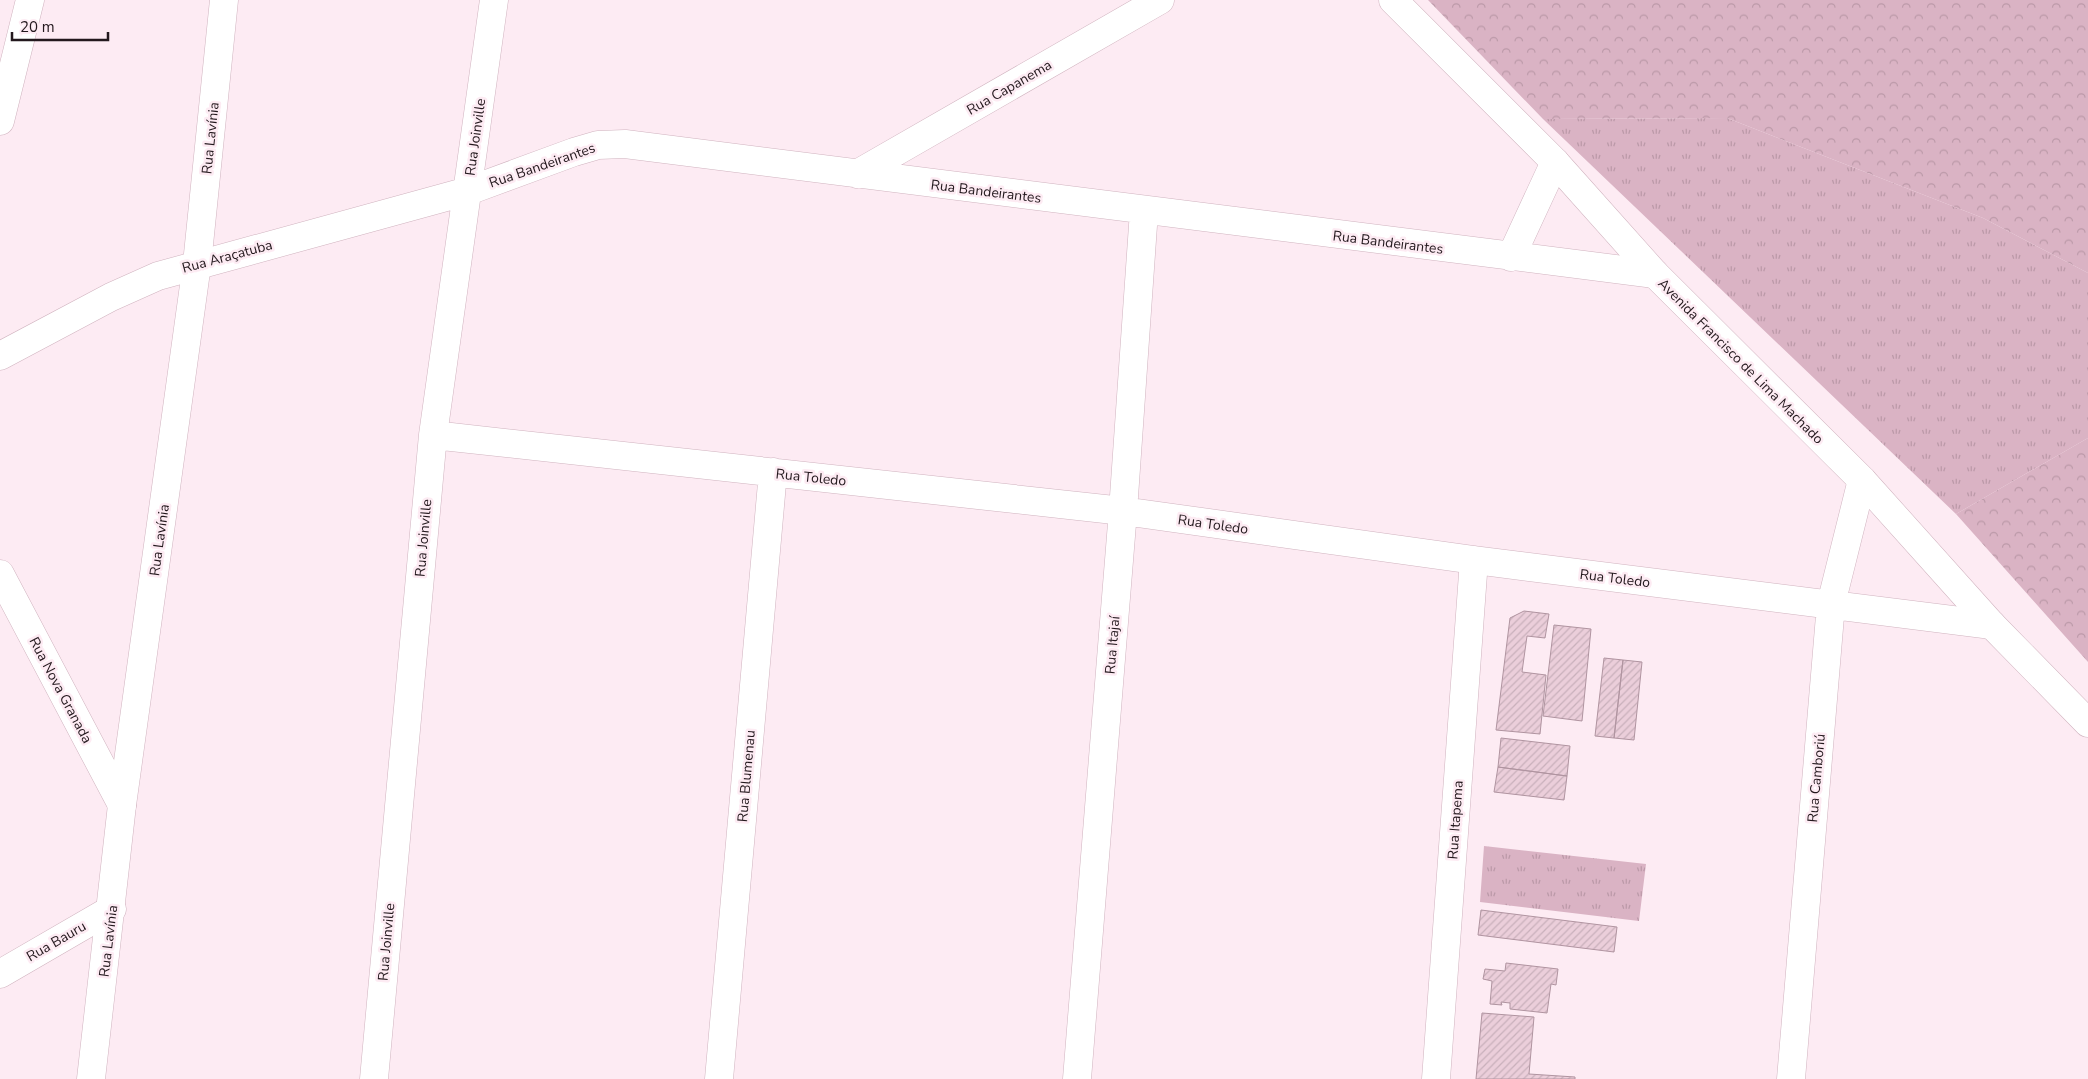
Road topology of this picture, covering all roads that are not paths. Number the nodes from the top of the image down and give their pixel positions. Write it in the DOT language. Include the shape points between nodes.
graph roads {
  1 [pos="30,0"];
  2 [pos="224,0"];
  3 [pos="494,0"];
  4 [pos="1160,0"];
  5 [pos="1393,0"];
  6 [pos="0,121"];
  7 [pos="1555,162"];
  8 [pos="857,174"];
  9 [pos="468,191"];
  10 [pos="1144,211"];
  11 [pos="1511,257"];
  12 [pos="198,264"];
  13 [pos="1655,274"];
  14 [pos="0,356"];
  15 [pos="433,435"];
  16 [pos="773,472"];
  17 [pos="1862,480"];
  18 [pos="1123,511"];
  19 [pos="1474,560"];
  20 [pos="0,574"];
  21 [pos="1831,604"];
  22 [pos="1992,625"];
  23 [pos="2088,723"];
  24 [pos="122,805"];
  25 [pos="112,909"];
  26 [pos="0,974"];
  27 [pos="91,1079"];
  28 [pos="374,1079"];
  29 [pos="719,1079"];
  30 [pos="1077,1079"];
  31 [pos="1436,1079"];
  32 [pos="1790,1079"];
  1 -- 6 [label="street"];
  2 -- 12 [label="street, Rua Lavínia"];
  3 -- 9 [label="street, Rua Joinville"];
  4 -- 8 [label="street, Rua Capanema"];
  5 -- 7 [label="street, Avenida Francisco de Lima Machado"];
  7 -- 11 [label="street"];
  7 -- 13 [label="street, Avenida Francisco de Lima Machado"];
  8 -- 9 [label="street, Rua Bandeirantes" via="624,144 574,152"];
  8 -- 10 [label="street, Rua Bandeirantes"];
  9 -- 12 [label="street, Rua Araçatuba"];
  9 -- 15 [label="street, Rua Joinville"];
  10 -- 11 [label="street, Rua Bandeirantes"];
  10 -- 18 [label="street, Rua Itajaí"];
  11 -- 13 [label="street, Rua Bandeirantes"];
  12 -- 14 [label="street, Rua Araçatuba" via="158,276 111,297"];
  12 -- 24 [label="street, Rua Lavínia"];
  13 -- 17 [label="street, Avenida Francisco de Lima Machado"];
  15 -- 16 [label="street, Rua Toledo"];
  15 -- 28 [label="street, Rua Joinville"];
  16 -- 18 [label="street, Rua Toledo"];
  16 -- 29 [label="street, Rua Blumenau"];
  17 -- 21 [label="street, Rua Camboriú"];
  17 -- 22 [label="street, Avenida Francisco de Lima Machado"];
  18 -- 19 [label="street, Rua Toledo"];
  18 -- 30 [label="street, Rua Itajaí"];
  19 -- 21 [label="street, Rua Toledo"];
  19 -- 31 [label="street, Rua Itapema"];
  20 -- 24 [label="street, Rua Nova Granada"];
  21 -- 22 [label="street, Rua Toledo"];
  21 -- 32 [label="street, Rua Camboriú"];
  22 -- 23 [label="street, Avenida Francisco de Lima Machado"];
  24 -- 25 [label="street, Rua Lavínia"];
  25 -- 26 [label="street, Rua Bauru"];
  25 -- 27 [label="street, Rua Lavínia"];
}
